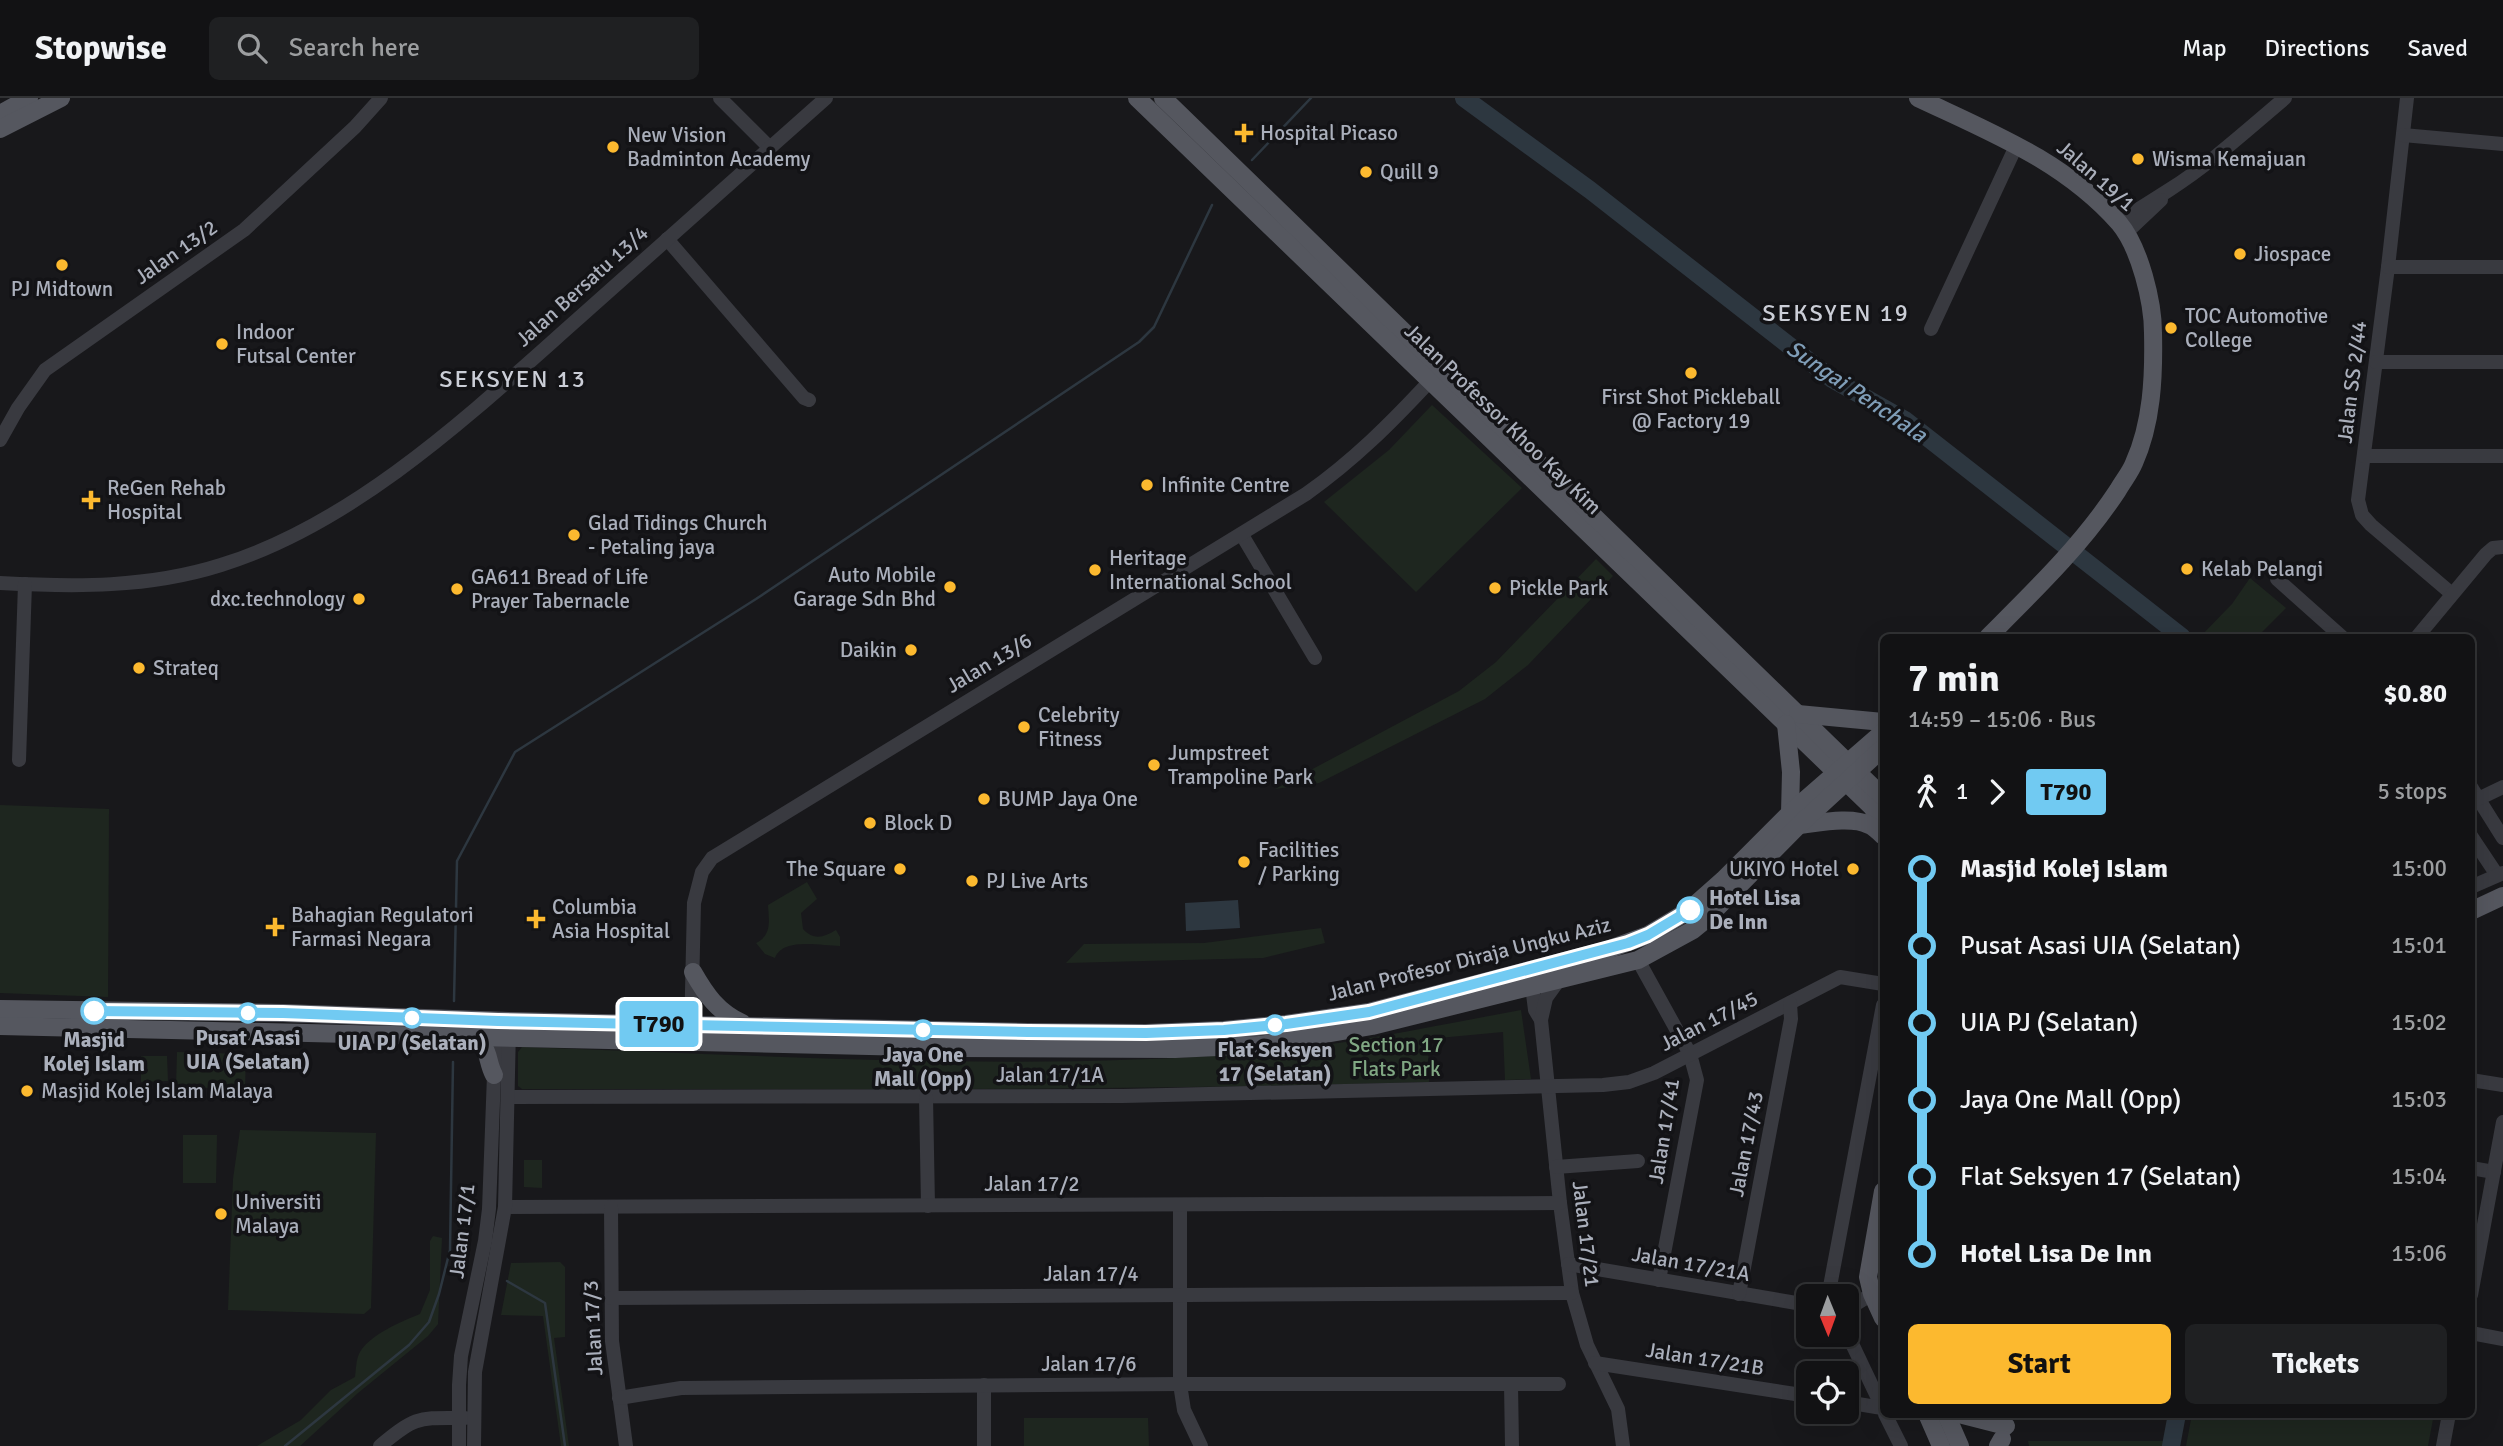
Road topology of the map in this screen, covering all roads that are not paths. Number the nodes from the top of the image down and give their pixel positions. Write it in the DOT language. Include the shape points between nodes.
graph roads {
  1 [pos="29,98"];
  2 [pos="61,98"];
  3 [pos="381,98"];
  4 [pos="720,98"];
  5 [pos="826,98"];
  6 [pos="1137,98"];
  7 [pos="1150,98"];
  8 [pos="1919,98"];
  9 [pos="2285,98"];
  10 [pos="2407,98"];
  11 [pos="1168,101"];
  12 [pos="0,114"];
  13 [pos="1166,125"];
  14 [pos="0,129"];
  15 [pos="2403,135"];
  16 [pos="2503,144"];
  17 [pos="2017,145"];
  18 [pos="770,148"];
  19 [pos="2122,228"];
  20 [pos="667,239"];
  21 [pos="2388,267"];
  22 [pos="2503,267"];
  23 [pos="1931,329"];
  24 [pos="2376,362"];
  25 [pos="2503,362"];
  26 [pos="1430,381"];
  27 [pos="809,400"];
  28 [pos="0,440"];
  29 [pos="2364,456"];
  30 [pos="2503,456"];
  31 [pos="1242,535"];
  32 [pos="2503,547"];
  33 [pos="2277,579"];
  34 [pos="0,583"];
  35 [pos="25,584"];
  36 [pos="2452,594"];
  37 [pos="1991,634"];
  38 [pos="2335,634"];
  39 [pos="2419,634"];
  40 [pos="1315,658"];
  41 [pos="1792,719"];
  42 [pos="1880,722"];
  43 [pos="1880,735"];
  44 [pos="1880,750"];
  45 [pos="19,760"];
  46 [pos="1847,772"];
  47 [pos="2503,787"];
  48 [pos="2475,793"];
  49 [pos="1880,795"];
  50 [pos="2475,795"];
  51 [pos="1795,819"];
  52 [pos="1880,820"];
  53 [pos="1880,833"];
  54 [pos="2503,838"];
  55 [pos="2475,841"];
  56 [pos="2500,874"];
  57 [pos="2475,885"];
  58 [pos="2503,896"];
  59 [pos="2503,908"];
  60 [pos="2475,909"];
  61 [pos="2475,920"];
  62 [pos="1638,960"];
  63 [pos="693,972"];
  64 [pos="1556,972"];
  65 [pos="1880,984"];
  66 [pos="1530,986"];
  67 [pos="0,1002"];
  68 [pos="1790,1003"];
  69 [pos="0,1009"];
  70 [pos="74,1011"];
  71 [pos="1541,1020"];
  72 [pos="1880,1021"];
  73 [pos="0,1026"];
  74 [pos="748,1026"];
  75 [pos="504,1029"];
  76 [pos="691,1034"];
  77 [pos="461,1036"];
  78 [pos="1690,1054"];
  79 [pos="494,1075"];
  80 [pos="2475,1081"];
  81 [pos="2503,1085"];
  82 [pos="1549,1087"];
  83 [pos="508,1097"];
  84 [pos="926,1097"];
  85 [pos="2503,1122"];
  86 [pos="1638,1161"];
  87 [pos="1556,1167"];
  88 [pos="2475,1169"];
  89 [pos="2494,1172"];
  90 [pos="1560,1203"];
  91 [pos="1180,1205"];
  92 [pos="928,1206"];
  93 [pos="505,1207"];
  94 [pos="611,1207"];
  95 [pos="1880,1208"];
  96 [pos="1568,1264"];
  97 [pos="2475,1266"];
  98 [pos="1659,1280"];
  99 [pos="1830,1284"];
  100 [pos="1572,1293"];
  101 [pos="1740,1294"];
  102 [pos="1872,1294"];
  103 [pos="1180,1295"];
  104 [pos="611,1298"];
  105 [pos="1859,1302"];
  106 [pos="1796,1303"];
  107 [pos="1880,1311"];
  108 [pos="2475,1334"];
  109 [pos="2503,1339"];
  110 [pos="1854,1348"];
  111 [pos="1595,1363"];
  112 [pos="1180,1384"];
  113 [pos="1511,1384"];
  114 [pos="1559,1384"];
  115 [pos="984,1385"];
  116 [pos="1796,1394"];
  117 [pos="620,1398"];
  118 [pos="1880,1402"];
  119 [pos="1859,1404"];
  120 [pos="1880,1408"];
  121 [pos="466,1418"];
  122 [pos="1887,1418"];
  123 [pos="1929,1418"];
  124 [pos="1948,1418"];
  125 [pos="1966,1418"];
  126 [pos="2448,1418"];
  127 [pos="2002,1437"];
  128 [pos="380,1446"];
  129 [pos="459,1446"];
  130 [pos="474,1446"];
  131 [pos="626,1446"];
  132 [pos="984,1446"];
  133 [pos="1201,1446"];
  134 [pos="1512,1446"];
  135 [pos="1623,1446"];
  136 [pos="1901,1446"];
  137 [pos="1941,1446"];
  138 [pos="1960,1446"];
  139 [pos="2443,1446"];
  1 -- 12 [label="main road"];
  2 -- 14 [label="main road"];
  3 -- 28 [label="street, Jalan 13/2" via="244,230 45,370"];
  4 -- 18 [label="street"];
  5 -- 18 [label="street, Jalan Bersatu 13/4"];
  6 -- 13 [label="main road, Jalan Professor Khoo Kay Kim"];
  7 -- 13 [label="main road"];
  8 -- 17 [label="main road, Jalan 19/1"];
  9 -- 19 [label="street" via="2229,145 2149,200"];
  10 -- 15 [label="street, Jalan SS 2/44"];
  11 -- 41 [label="main road, Jalan Professor Khoo Kay Kim"];
  13 -- 26 [label="main road, Jalan Professor Khoo Kay Kim"];
  15 -- 16 [label="street"];
  15 -- 21 [label="street, Jalan SS 2/44"];
  17 -- 19 [label="main road, Jalan 19/1" via="2054,166"];
  17 -- 23 [label="street"];
  18 -- 20 [label="street, Jalan Bersatu 13/4"];
  19 -- 37 [label="main road, Jalan 19/1" via="2152,309 2153,383 2144,436 2134,464 2105,511"];
  20 -- 27 [label="street"];
  20 -- 35 [label="street, Jalan Bersatu 13/4" via="434,442 373,487 288,538 221,565 167,579 98,586"];
  21 -- 22 [label="street"];
  21 -- 24 [label="street, Jalan SS 2/44"];
  24 -- 25 [label="street"];
  24 -- 29 [label="street, Jalan SS 2/44"];
  26 -- 31 [label="street, Jalan 13/6" via="1383,433 1343,467"];
  26 -- 41 [label="main road, Jalan Professor Khoo Kay Kim"];
  29 -- 30 [label="street"];
  29 -- 36 [label="street, Jalan SS 2/44" via="2358,500 2362,515"];
  31 -- 40 [label="street"];
  31 -- 63 [label="street, Jalan 13/6" via="712,858 702,872 694,903"];
  32 -- 36 [label="street" via="2486,554"];
  33 -- 38 [label="street"];
  34 -- 35 [label="street, Jalan Bersatu 13/4"];
  35 -- 45 [label="street"];
  36 -- 39 [label="street"];
  41 -- 42 [label="main road"];
  41 -- 46 [label="main road, Jalan Professor Khoo Kay Kim"];
  41 -- 51 [label="main road"];
  43 -- 46 [label="main road"];
  44 -- 46 [label="main road"];
  46 -- 49 [label="main road"];
  46 -- 51 [label="main road, Jalan Profesor Diraja Ungku Aziz"];
  46 -- 52 [label="main road"];
  47 -- 48 [label="street"];
  50 -- 54 [label="street"];
  51 -- 53 [label="main road" via="1862,822"];
  51 -- 62 [label="main road, Jalan Profesor Diraja Ungku Aziz" via="1704,921"];
  51 -- 64 [label="main road, Jalan Profesor Diraja Ungku Aziz" via="1688,911 1648,935"];
  55 -- 56 [label="street"];
  56 -- 57 [label="street"];
  58 -- 60 [label="main road"];
  59 -- 61 [label="main road"];
  62 -- 64 [label="main road, Jalan Profesor Diraja Ungku Aziz"];
  62 -- 78 [label="street, Jalan 17/41"];
  63 -- 74 [label="main road" via="721,1011"];
  63 -- 76 [label="street, Jalan 13/6"];
  64 -- 66 [label="main road, Jalan Profesor Diraja Ungku Aziz"];
  64 -- 71 [label="street, Jalan 17/21"];
  64 -- 74 [label="main road, Jalan Profesor Diraja Ungku Aziz" via="1369,1012 1224,1030 1146,1033"];
  65 -- 68 [label="street, Jalan 17/45" via="1840,977"];
  66 -- 71 [label="street, Jalan 17/21"];
  66 -- 76 [label="main road, Jalan Profesor Diraja Ungku Aziz" via="1372,1026 1259,1045 1076,1049"];
  67 -- 70 [label="main road"];
  68 -- 78 [label="street, Jalan 17/45"];
  68 -- 101 [label="street, Jalan 17/43" via="1791,1019"];
  69 -- 70 [label="main road, Jalan Profesor Diraja Ungku Aziz"];
  70 -- 75 [label="main road, Jalan Profesor Diraja Ungku Aziz" via="283,1013"];
  71 -- 82 [label="street, Jalan 17/21"];
  72 -- 99 [label="street"];
  73 -- 77 [label="main road, Jalan Profesor Diraja Ungku Aziz"];
  74 -- 76 [label="main road, Jalan Profesor Diraja Ungku Aziz"];
  75 -- 76 [label="main road, Jalan Profesor Diraja Ungku Aziz"];
  75 -- 77 [label="main road, Jalan Profesor Diraja Ungku Aziz"];
  75 -- 79 [label="street, Jalan 17/1"];
  75 -- 83 [label="street, Jalan 17/1"];
  77 -- 79 [label="main road" via="477,1040 488,1051"];
  78 -- 82 [label="street, Jalan 17/45" via="1629,1082"];
  78 -- 98 [label="street, Jalan 17/41" via="1696,1089"];
  79 -- 121 [label="street, Jalan 17/1" via="489,1209 461,1356"];
  80 -- 81 [label="street"];
  82 -- 84 [label="street, Jalan 17/1A"];
  82 -- 87 [label="street, Jalan 17/21"];
  83 -- 84 [label="street, Jalan 17/1A"];
  83 -- 93 [label="street, Jalan 17/1"];
  84 -- 92 [label="street"];
  85 -- 89 [label="street"];
  86 -- 87 [label="street"];
  87 -- 90 [label="street, Jalan 17/21"];
  88 -- 89 [label="street"];
  89 -- 97 [label="street"];
  90 -- 91 [label="street, Jalan 17/2"];
  90 -- 96 [label="street, Jalan 17/21"];
  91 -- 92 [label="street, Jalan 17/2"];
  91 -- 103 [label="street"];
  92 -- 94 [label="street, Jalan 17/2"];
  93 -- 94 [label="street, Jalan 17/2"];
  93 -- 121 [label="street, Jalan 17/1"];
  94 -- 104 [label="street, Jalan 17/3"];
  95 -- 102 [label="main road" via="1868,1277"];
  96 -- 98 [label="street, Jalan 17/21A"];
  96 -- 100 [label="street, Jalan 17/21"];
  98 -- 101 [label="street, Jalan 17/21A"];
  100 -- 103 [label="street, Jalan 17/4"];
  100 -- 111 [label="street, Jalan 17/21"];
  101 -- 106 [label="street, Jalan 17/21A"];
  102 -- 105 [label="street"];
  102 -- 107 [label="main road"];
  103 -- 104 [label="street, Jalan 17/4"];
  103 -- 112 [label="street"];
  104 -- 117 [label="street, Jalan 17/3"];
  108 -- 109 [label="street"];
  110 -- 118 [label="street"];
  111 -- 116 [label="street, Jalan 17/21B"];
  111 -- 135 [label="street, Jalan 17/21" via="1618,1409"];
  112 -- 113 [label="street, Jalan 17/6"];
  112 -- 115 [label="street, Jalan 17/6"];
  112 -- 133 [label="street" via="1184,1410"];
  113 -- 114 [label="street, Jalan 17/6"];
  113 -- 134 [label="street"];
  115 -- 117 [label="street, Jalan 17/6" via="681,1388"];
  115 -- 132 [label="street"];
  117 -- 131 [label="street, Jalan 17/3"];
  119 -- 120 [label="street"];
  121 -- 128 [label="street" via="417,1419"];
  121 -- 129 [label="street, Jalan 17/1"];
  121 -- 130 [label="street, Jalan 17/1"];
  122 -- 136 [label="street"];
  123 -- 137 [label="main road"];
  124 -- 138 [label="main road"];
  125 -- 127 [label="main road"];
  126 -- 139 [label="street"];
}
